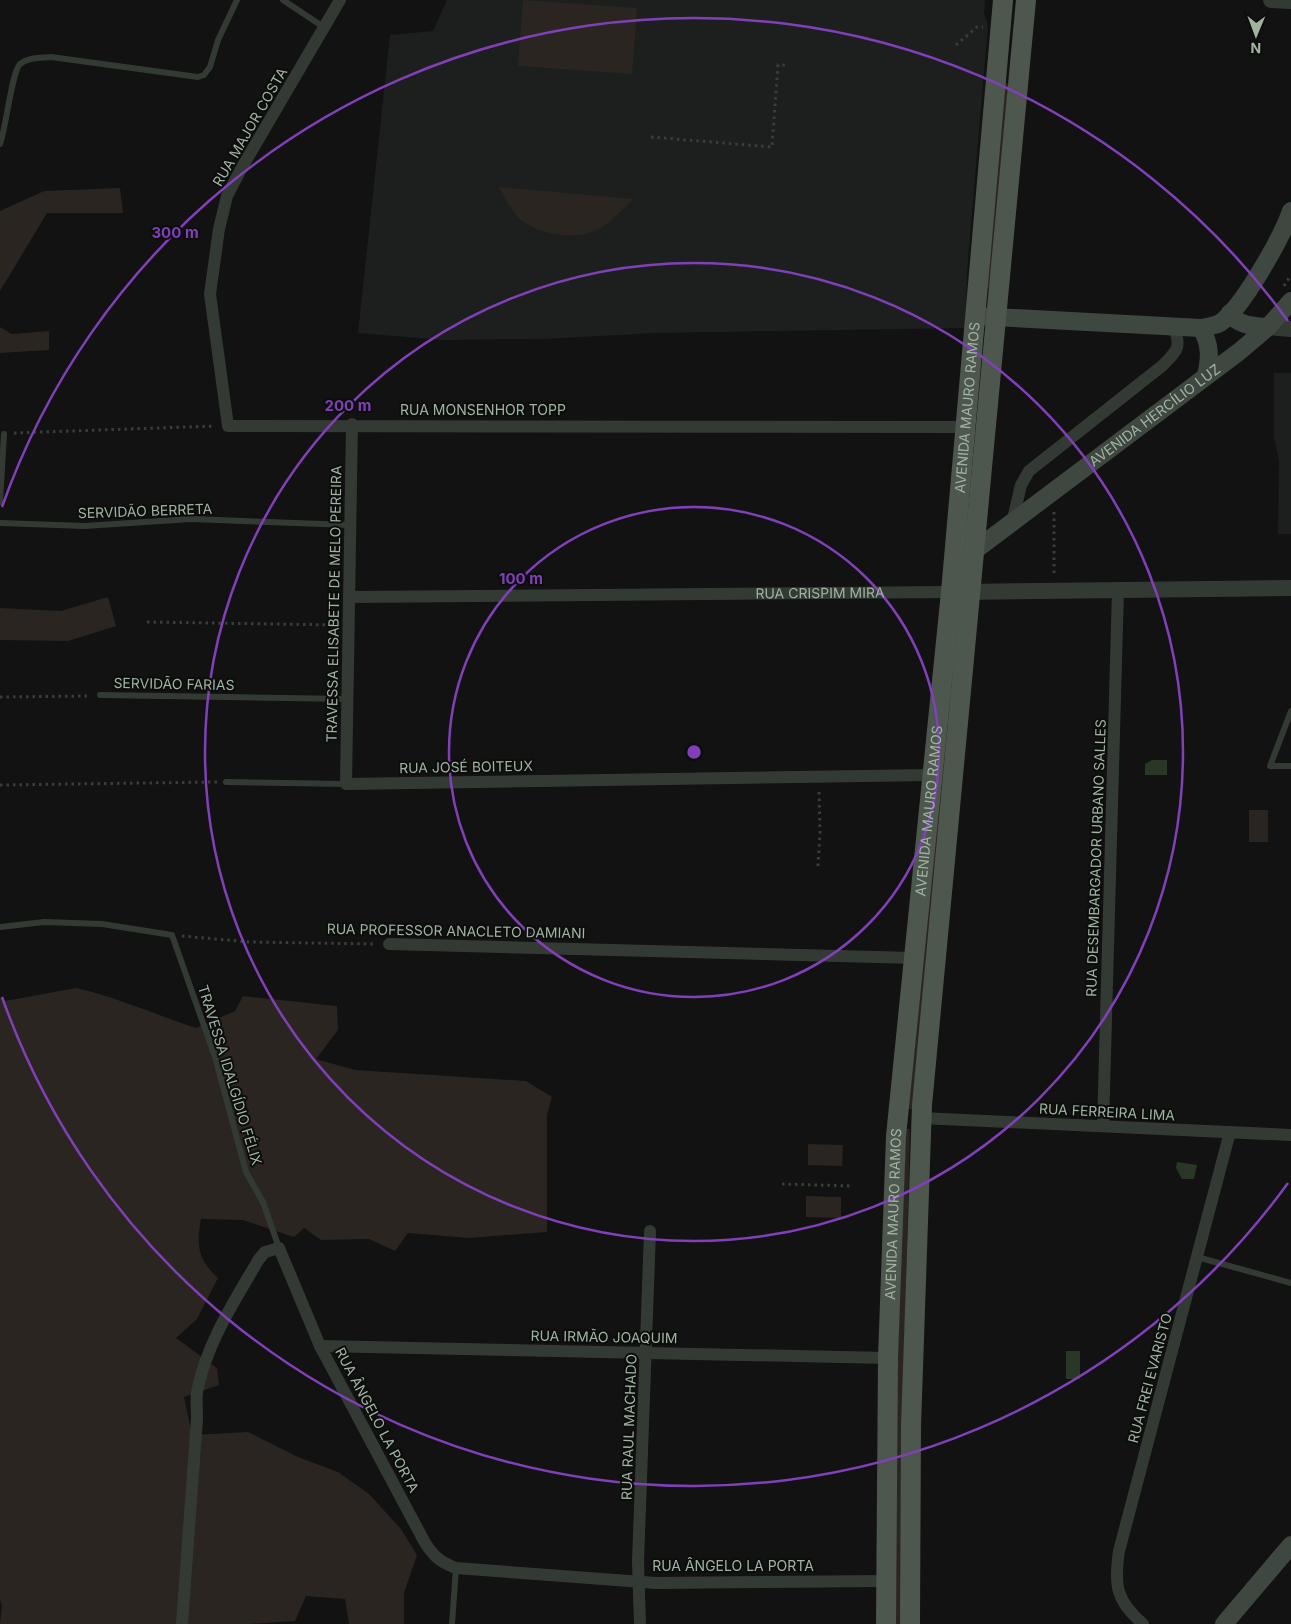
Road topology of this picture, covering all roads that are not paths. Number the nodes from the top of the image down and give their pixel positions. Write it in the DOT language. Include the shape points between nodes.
graph roads {
  1 [pos="237,0"];
  2 [pos="283,0"];
  3 [pos="340,0"];
  4 [pos="1004,0"];
  5 [pos="1026,0"];
  6 [pos="1270,0"];
  7 [pos="1290,1"];
  8 [pos="325,28"];
  9 [pos="0,144"];
  10 [pos="1291,211"];
  11 [pos="1291,301"];
  12 [pos="1230,313"];
  13 [pos="976,316"];
  14 [pos="996,317"];
  15 [pos="1173,327"];
  16 [pos="1268,327"];
  17 [pos="1201,328"];
  18 [pos="1291,329"];
  19 [pos="1206,376"];
  20 [pos="352,424"];
  21 [pos="228,426"];
  22 [pos="966,427"];
  23 [pos="4,434"];
  24 [pos="0,502"];
  25 [pos="0,523"];
  26 [pos="1012,523"];
  27 [pos="350,525"];
  28 [pos="956,538"];
  29 [pos="974,551"];
  30 [pos="1291,588"];
  31 [pos="1118,590"];
  32 [pos="961,592"];
  33 [pos="349,597"];
  34 [pos="100,695"];
  35 [pos="348,699"];
  36 [pos="1291,711"];
  37 [pos="1291,766"];
  38 [pos="932,775"];
  39 [pos="226,782"];
  40 [pos="346,784"];
  41 [pos="0,927"];
  42 [pos="389,944"];
  43 [pos="914,958"];
  44 [pos="898,1117"];
  45 [pos="921,1118"];
  46 [pos="1103,1126"];
  47 [pos="1230,1132"];
  48 [pos="1291,1135"];
  49 [pos="650,1231"];
  50 [pos="279,1248"];
  51 [pos="1197,1256"];
  52 [pos="1291,1284"];
  53 [pos="320,1346"];
  54 [pos="647,1353"];
  55 [pos="888,1358"];
  56 [pos="1291,1545"];
  57 [pos="456,1568"];
  58 [pos="639,1581"];
  59 [pos="886,1581"];
  60 [pos="182,1624"];
  61 [pos="452,1624"];
  62 [pos="640,1624"];
  63 [pos="886,1624"];
  64 [pos="910,1624"];
  65 [pos="1143,1624"];
  66 [pos="1224,1624"];
  1 -- 9 [label="lane" via="218,40 210,67 198,77 51,57 32,58 21,64 14,75"];
  2 -- 8 [label="lane"];
  3 -- 8 [label="street, RUA MAJOR COSTA"];
  4 -- 13 [label="main road, AVENIDA MAURO RAMOS"];
  5 -- 14 [label="main road, AVENIDA MAURO RAMOS"];
  6 -- 7 [label="street"];
  8 -- 21 [label="street, RUA MAJOR COSTA" via="241,169 227,196 218,229 210,294"];
  10 -- 12 [label="main road" via="1265,265"];
  11 -- 16 [label="main road, AVENIDA HERCÍLIO LUZ"];
  12 -- 16 [label="main road" via="1248,325"];
  12 -- 17 [label="main road" via="1219,323"];
  13 -- 14 [label="main road"];
  13 -- 22 [label="main road, AVENIDA MAURO RAMOS"];
  14 -- 15 [label="main road"];
  14 -- 29 [label="main road, AVENIDA MAURO RAMOS"];
  15 -- 17 [label="main road"];
  15 -- 26 [label="street" via="1178,342 1176,352 1162,366 1029,471 1021,485"];
  16 -- 18 [label="street"];
  16 -- 19 [label="main road, AVENIDA HERCÍLIO LUZ"];
  17 -- 19 [label="main road" via="1210,351"];
  19 -- 26 [label="main road, AVENIDA HERCÍLIO LUZ"];
  20 -- 21 [label="street, RUA MONSENHOR TOPP"];
  20 -- 22 [label="street, RUA MONSENHOR TOPP"];
  20 -- 27 [label="street, TRAVESSA ELISABETE DE MELO PEREIRA"];
  22 -- 28 [label="main road, AVENIDA MAURO RAMOS"];
  23 -- 24 [label="lane"];
  25 -- 27 [label="lane, SERVIDÃO BERRETA" via="85,526 191,519"];
  26 -- 29 [label="main road, AVENIDA HERCÍLIO LUZ"];
  27 -- 33 [label="street, TRAVESSA ELISABETE DE MELO PEREIRA"];
  28 -- 29 [label="main road" via="963,550"];
  28 -- 32 [label="main road, AVENIDA MAURO RAMOS"];
  29 -- 32 [label="main road, AVENIDA MAURO RAMOS"];
  30 -- 31 [label="street, RUA CRISPIM MIRA"];
  31 -- 32 [label="street, RUA CRISPIM MIRA"];
  31 -- 46 [label="street, RUA DESEMBARGADOR URBANO SALLES"];
  32 -- 33 [label="street, RUA CRISPIM MIRA"];
  32 -- 38 [label="main road, AVENIDA MAURO RAMOS"];
  32 -- 45 [label="main road, AVENIDA MAURO RAMOS"];
  33 -- 35 [label="street, TRAVESSA ELISABETE DE MELO PEREIRA"];
  34 -- 35 [label="lane, SERVIDÃO FARIAS"];
  35 -- 40 [label="street, TRAVESSA ELISABETE DE MELO PEREIRA"];
  36 -- 37 [label="lane" via="1270,766"];
  38 -- 40 [label="street, RUA JOSÉ BOITEUX"];
  38 -- 43 [label="main road, AVENIDA MAURO RAMOS"];
  39 -- 40 [label="lane, RUA JOSÉ BOITEUX"];
  41 -- 50 [label="lane, TRAVESSA IDALGÍDIO FÉLIX" via="44,922 102,924 172,935 212,1048 246,1172 263,1202"];
  42 -- 43 [label="street, RUA PROFESSOR ANACLETO DAMIANI"];
  43 -- 44 [label="main road, AVENIDA MAURO RAMOS"];
  44 -- 45 [label="main road"];
  44 -- 55 [label="main road, AVENIDA MAURO RAMOS"];
  45 -- 46 [label="street, RUA FERREIRA LIMA"];
  45 -- 64 [label="main road, AVENIDA MAURO RAMOS" via="911,1436"];
  46 -- 47 [label="street, RUA FERREIRA LIMA"];
  47 -- 48 [label="street, RUA FERREIRA LIMA"];
  47 -- 51 [label="street, RUA FREI EVARISTO"];
  49 -- 54 [label="street, RUA RAUL MACHADO"];
  50 -- 53 [label="street, RUA ÂNGELO LA PORTA"];
  50 -- 60 [label="street" via="265,1252 259,1259 230,1308 205,1363 197,1393"];
  51 -- 52 [label="lane"];
  51 -- 65 [label="street, RUA FREI EVARISTO" via="1118,1563 1118,1589 1122,1602"];
  53 -- 54 [label="street, RUA IRMÃO JOAQUIM"];
  53 -- 57 [label="street, RUA ÂNGELO LA PORTA" via="432,1555"];
  54 -- 55 [label="street, RUA IRMÃO JOAQUIM"];
  54 -- 58 [label="street, RUA RAUL MACHADO"];
  55 -- 59 [label="main road, AVENIDA MAURO RAMOS"];
  56 -- 66 [label="main road"];
  57 -- 58 [label="street, RUA ÂNGELO LA PORTA"];
  57 -- 61 [label="lane"];
  58 -- 59 [label="street, RUA ÂNGELO LA PORTA"];
  58 -- 62 [label="street, RUA RAUL MACHADO"];
  59 -- 63 [label="main road, AVENIDA MAURO RAMOS"];
}
